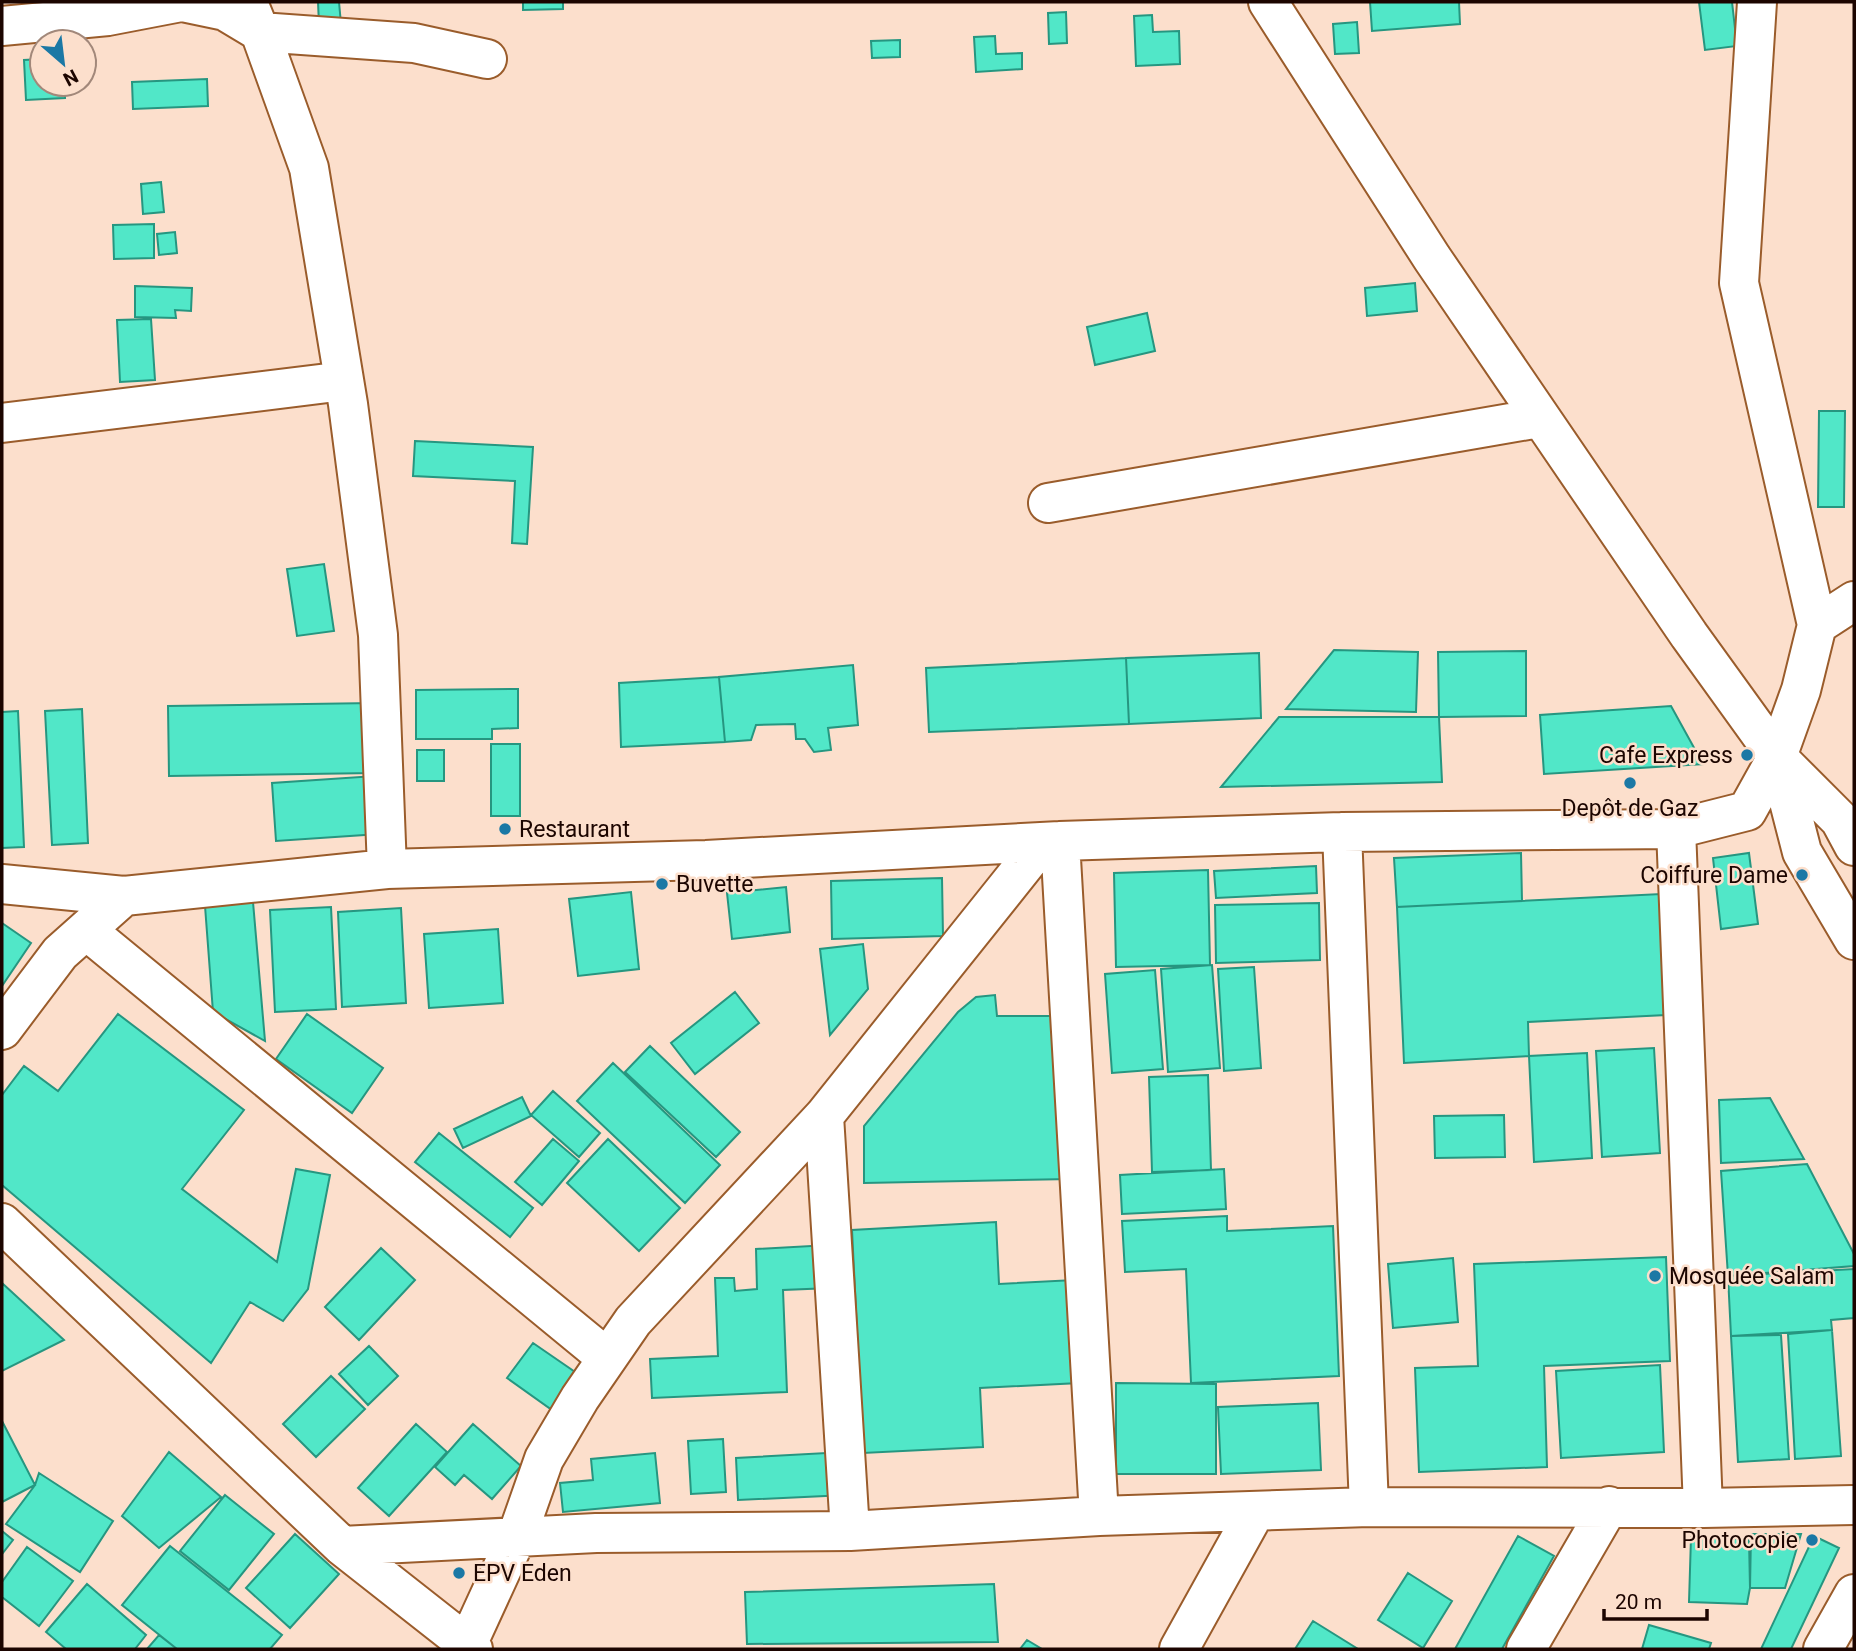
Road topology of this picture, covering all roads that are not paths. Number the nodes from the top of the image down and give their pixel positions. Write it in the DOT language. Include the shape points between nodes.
graph roads {
  1 [pos="181,2"];
  2 [pos="1268,2"];
  3 [pos="1757,2"];
  4 [pos="254,17"];
  5 [pos="2,26"];
  6 [pos="487,59"];
  7 [pos="344,381"];
  8 [pos="1539,418"];
  9 [pos="2,423"];
  10 [pos="1048,503"];
  11 [pos="1854,601"];
  12 [pos="1818,625"];
  13 [pos="1777,757"];
  14 [pos="1676,830"];
  15 [pos="1342,832"];
  16 [pos="1052,842"];
  17 [pos="1854,846"];
  18 [pos="387,869"];
  19 [pos="2,884"];
  20 [pos="124,896"];
  21 [pos="86,930"];
  22 [pos="1854,940"];
  23 [pos="2,1030"];
  24 [pos="824,1116"];
  25 [pos="2,1223"];
  26 [pos="607,1358"];
  27 [pos="1854,1505"];
  28 [pos="1609,1506"];
  29 [pos="1370,1507"];
  30 [pos="1703,1508"];
  31 [pos="1255,1512"];
  32 [pos="1099,1516"];
  33 [pos="850,1531"];
  34 [pos="517,1536"];
  35 [pos="342,1546"];
  36 [pos="1854,1594"];
  37 [pos="458,1644"];
  38 [pos="1179,1649"];
  39 [pos="1526,1649"];
  40 [pos="1823,1649"];
  1 -- 4 [label="street"];
  1 -- 5 [label="street" via="108,16"];
  2 -- 8 [label="street"];
  3 -- 12 [label="street" via="1739,283"];
  4 -- 6 [label="street"];
  4 -- 7 [label="street" via="309,168"];
  7 -- 9 [label="street"];
  7 -- 18 [label="street" via="377,635"];
  8 -- 10 [label="street"];
  8 -- 13 [label="street"];
  11 -- 12 [label="street"];
  12 -- 13 [label="street"];
  13 -- 14 [label="street" via="1747,811"];
  13 -- 17 [label="street" via="1840,820"];
  13 -- 22 [label="street" via="1801,852"];
  14 -- 15 [label="street"];
  14 -- 30 [label="street"];
  15 -- 16 [label="street"];
  15 -- 29 [label="street"];
  16 -- 18 [label="street" via="706,860"];
  16 -- 24 [label="street"];
  16 -- 32 [label="street"];
  18 -- 20 [label="street"];
  19 -- 20 [label="street"];
  20 -- 21 [label="street"];
  21 -- 23 [label="street" via="60,953"];
  21 -- 26 [label="street"];
  24 -- 26 [label="street" via="633,1321"];
  24 -- 33 [label="street"];
  25 -- 35 [label="street"];
  26 -- 34 [label="street" via="544,1459"];
  27 -- 30 [label="street"];
  28 -- 29 [label="street"];
  28 -- 30 [label="street"];
  28 -- 39 [label="street"];
  29 -- 31 [label="street"];
  31 -- 32 [label="street"];
  31 -- 38 [label="street"];
  32 -- 33 [label="street"];
  33 -- 34 [label="street"];
  34 -- 35 [label="street"];
  34 -- 37 [label="street"];
  35 -- 37 [label="street"];
  36 -- 40 [label="street"];
}
